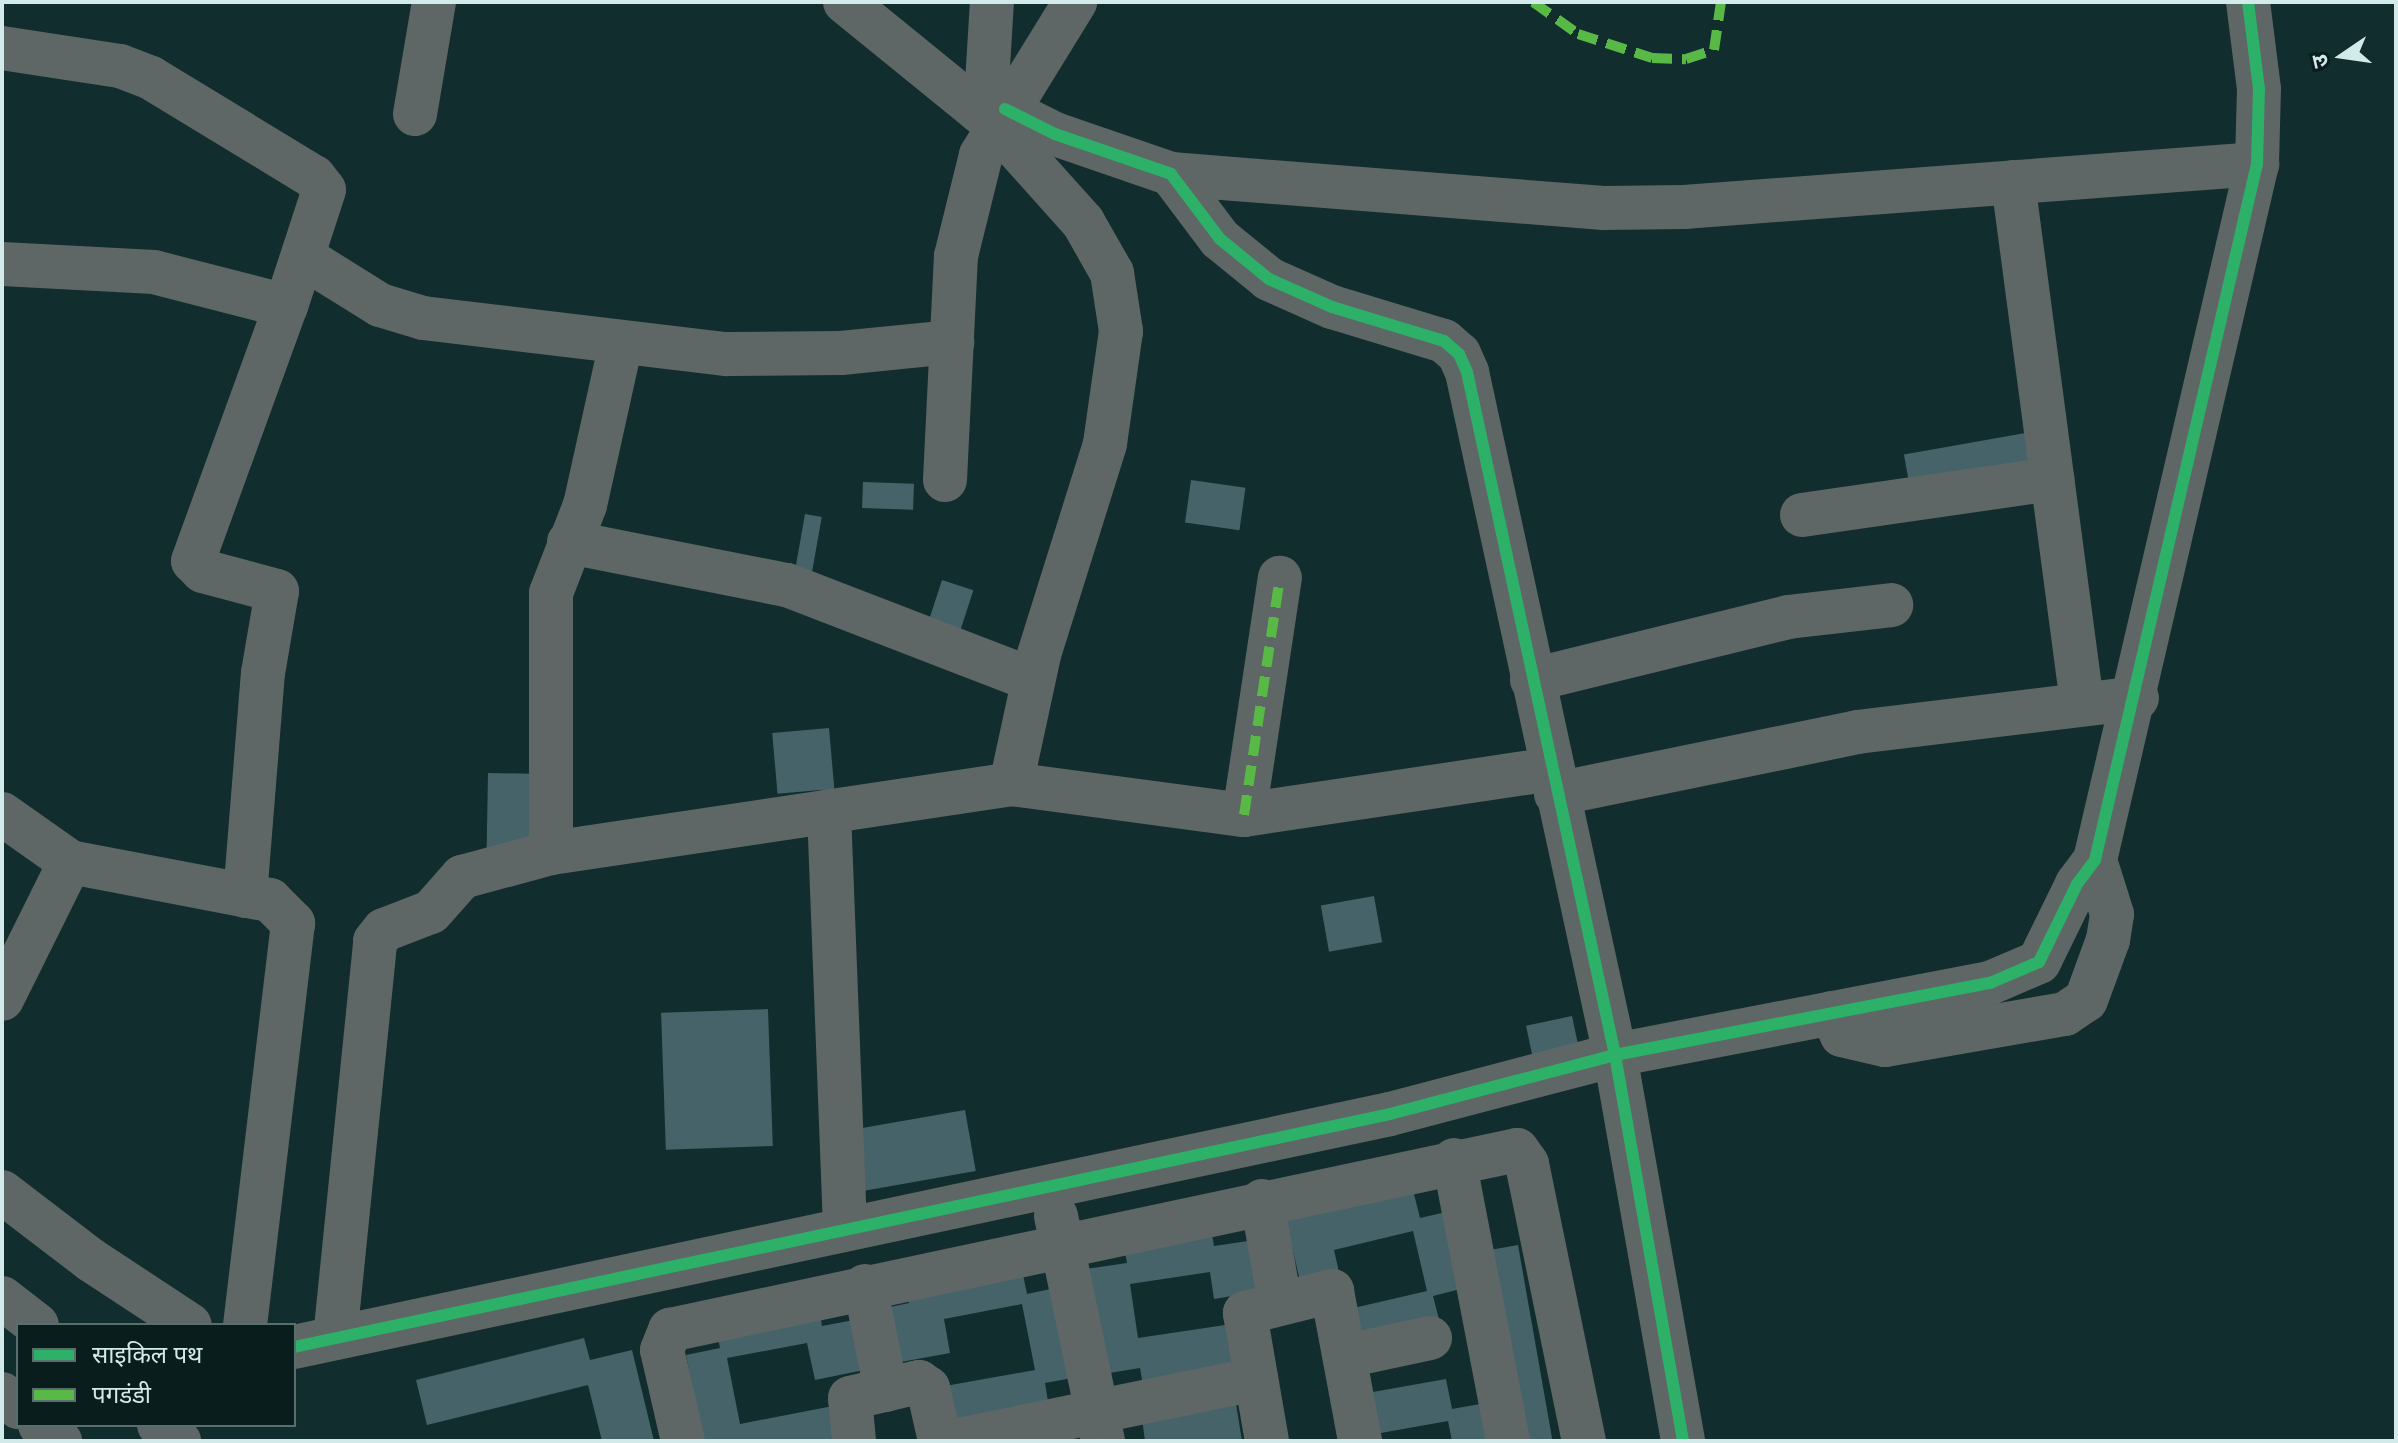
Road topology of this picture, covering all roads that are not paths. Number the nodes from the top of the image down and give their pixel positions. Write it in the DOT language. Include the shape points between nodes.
graph roads {
  1 [pos="434,2"];
  2 [pos="845,2"];
  3 [pos="992,2"];
  4 [pos="1075,2"];
  5 [pos="2248,2"];
  6 [pos="2,48"];
  7 [pos="415,114"];
  8 [pos="993,115"];
  9 [pos="2257,164"];
  10 [pos="1171,174"];
  11 [pos="2013,182"];
  12 [pos="303,257"];
  13 [pos="2,264"];
  14 [pos="286,306"];
  15 [pos="952,342"];
  16 [pos="621,343"];
  17 [pos="2052,479"];
  18 [pos="945,480"];
  19 [pos="1802,515"];
  20 [pos="569,542"];
  21 [pos="1280,578"];
  22 [pos="1891,605"];
  23 [pos="1033,680"];
  24 [pos="1532,680"];
  25 [pos="2137,698"];
  26 [pos="2082,703"];
  27 [pos="1553,781"];
  28 [pos="1011,784"];
  29 [pos="829,811"];
  30 [pos="2,814"];
  31 [pos="1244,815"];
  32 [pos="551,853"];
  33 [pos="2095,860"];
  34 [pos="70,862"];
  35 [pos="245,896"];
  36 [pos="2,999"];
  37 [pos="1832,1013"];
  38 [pos="1615,1055"];
  39 [pos="1454,1160"];
  40 [pos="1051,1187"];
  41 [pos="2,1192"];
  42 [pos="1262,1201"];
  43 [pos="845,1227"];
  44 [pos="1061,1244"];
  45 [pos="865,1286"];
  46 [pos="2,1298"];
  47 [pos="1280,1303"];
  48 [pos="34,1323"];
  49 [pos="187,1323"];
  50 [pos="245,1323"];
  51 [pos="1430,1338"];
  52 [pos="314,1342"];
  53 [pos="1346,1356"];
  54 [pos="1256,1379"];
  55 [pos="886,1390"];
  56 [pos="1099,1426"];
  57 [pos="42,1427"];
  58 [pos="162,1427"];
  59 [pos="60,1441"];
  60 [pos="179,1441"];
  61 [pos="683,1441"];
  62 [pos="854,1441"];
  63 [pos="940,1441"];
  64 [pos="954,1441"];
  65 [pos="1267,1441"];
  66 [pos="1360,1441"];
  67 [pos="1508,1441"];
  68 [pos="1584,1441"];
  69 [pos="1683,1441"];
  1 -- 7 [label="street"];
  2 -- 8 [label="street"];
  3 -- 8 [label="street" via="987,83"];
  4 -- 8 [label="street"];
  5 -- 9 [label="street" via="2259,89"];
  6 -- 12 [label="street" via="120,66 151,78 314,177 322,183 324,198"];
  8 -- 10 [label="street"];
  8 -- 15 [label="street" via="956,256"];
  8 -- 23 [label="street" via="1083,222 1112,273 1121,331 1105,444"];
  9 -- 11 [label="street"];
  9 -- 25 [label="street"];
  10 -- 11 [label="street" via="1604,208 1684,207"];
  10 -- 24 [label="street" via="1220,239 1269,279 1332,307 1444,341 1459,354"];
  11 -- 17 [label="street"];
  12 -- 14 [label="street"];
  12 -- 16 [label="street" via="380,305 423,318"];
  13 -- 14 [label="street" via="154,272"];
  14 -- 35 [label="street" via="193,561 203,571 277,591 263,673"];
  15 -- 16 [label="street" via="841,353 741,354"];
  15 -- 18 [label="street"];
  16 -- 20 [label="street" via="585,505"];
  17 -- 19 [label="street"];
  17 -- 26 [label="street"];
  20 -- 23 [label="street" via="787,585"];
  20 -- 32 [label="street" via="557,568 549,617"];
  21 -- 31 [label="street"];
  22 -- 24 [label="street" via="1788,617"];
  23 -- 28 [label="street"];
  24 -- 27 [label="street"];
  25 -- 26 [label="street"];
  25 -- 33 [label="street"];
  26 -- 27 [label="street" via="1857,732"];
  27 -- 31 [label="street"];
  27 -- 38 [label="street"];
  28 -- 29 [label="street"];
  28 -- 31 [label="street"];
  29 -- 32 [label="street"];
  29 -- 43 [label="street"];
  30 -- 34 [label="street"];
  32 -- 52 [label="street" via="462,877 431,912 384,930 375,941"];
  33 -- 37 [label="street" via="2077,884 2039,962 2017,975"];
  33 -- 37 [label="street" via="2112,914 2108,940 2086,1000 2065,1014 1885,1045 1842,1035"];
  34 -- 35 [label="street"];
  34 -- 36 [label="street"];
  35 -- 50 [label="street" via="283,908 293,923 294,941"];
  37 -- 38 [label="street"];
  38 -- 40 [label="street" via="1390,1114"];
  38 -- 69 [label="street"];
  39 -- 42 [label="street"];
  39 -- 67 [label="street"];
  39 -- 68 [label="street" via="1505,1150 1524,1156"];
  40 -- 43 [label="street"];
  40 -- 44 [label="street"];
  41 -- 49 [label="street" via="91,1260"];
  42 -- 44 [label="street"];
  42 -- 47 [label="street"];
  43 -- 52 [label="street"];
  44 -- 45 [label="street"];
  44 -- 56 [label="street"];
  45 -- 55 [label="street"];
  45 -- 61 [label="street" via="670,1330 662,1350"];
  46 -- 48 [label="street"];
  47 -- 53 [label="street" via="1335,1292"];
  47 -- 54 [label="street" via="1245,1313"];
  51 -- 53 [label="street"];
  53 -- 66 [label="street"];
  54 -- 56 [label="street"];
  54 -- 65 [label="street"];
  55 -- 62 [label="street" via="847,1402"];
  55 -- 63 [label="street" via="919,1382 928,1388"];
  56 -- 64 [label="street"];
  57 -- 59 [label="street"];
  58 -- 60 [label="street"];
}
